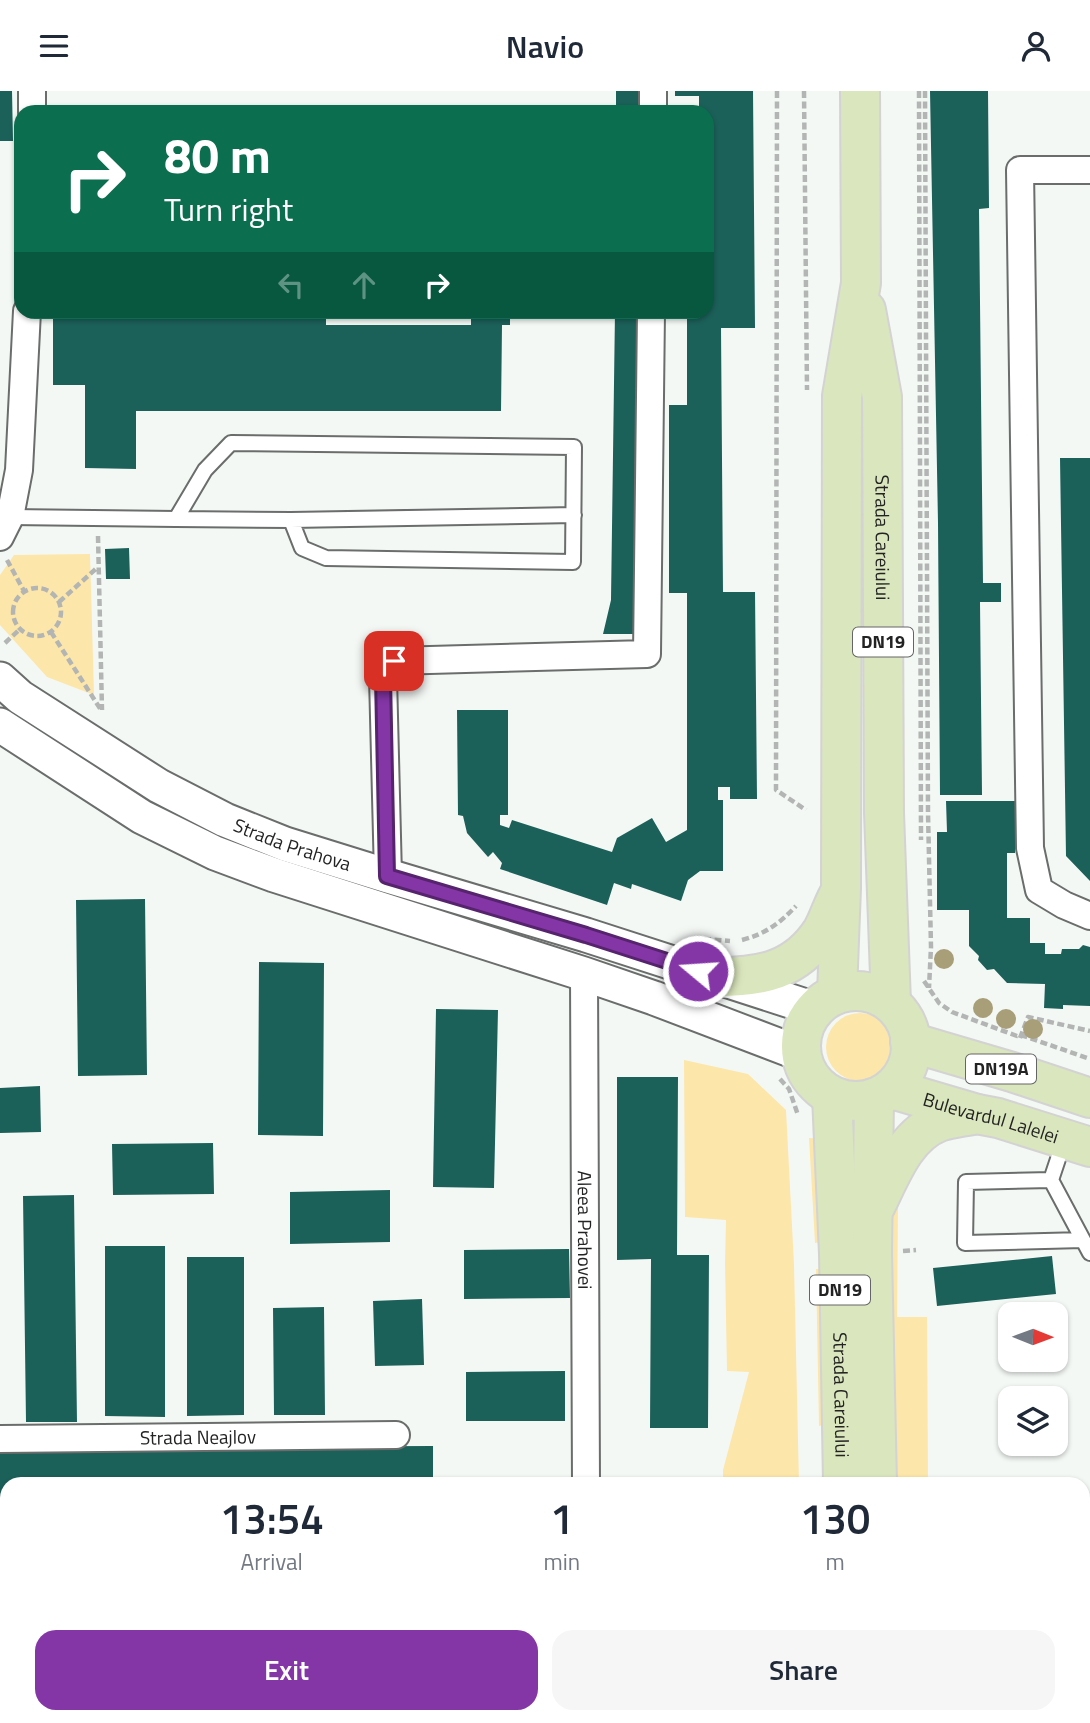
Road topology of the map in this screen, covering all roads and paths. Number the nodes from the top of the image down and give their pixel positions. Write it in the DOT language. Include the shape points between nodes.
graph roads {
  1 [pos="777,91"];
  2 [pos="860,91"];
  3 [pos="919,91"];
  4 [pos="925,91"];
  5 [pos="1090,170"];
  6 [pos="861,283"];
  7 [pos="27,319"];
  8 [pos="651,319"];
  9 [pos="574,515"];
  10 [pos="97,518"];
  11 [pos="176,519"];
  12 [pos="291,520"];
  13 [pos="5,537"];
  14 [pos="98,567"];
  15 [pos="24,591"];
  16 [pos="59,602"];
  17 [pos="20,629"];
  18 [pos="51,631"];
  19 [pos="5,643"];
  20 [pos="0,678"];
  21 [pos="0,725"];
  22 [pos="806,810"];
  23 [pos="921,851"];
  24 [pos="387,876"];
  25 [pos="841,888"];
  26 [pos="803,899"];
  27 [pos="1090,916"];
  28 [pos="696,939"];
  29 [pos="584,974"];
  30 [pos="717,977"];
  31 [pos="923,977"];
  32 [pos="929,989"];
  33 [pos="826,1001"];
  34 [pos="891,1003"];
  35 [pos="1090,1031"];
  36 [pos="1021,1035"];
  37 [pos="910,1042"];
  38 [pos="1090,1059"];
  39 [pos="788,1064"];
  40 [pos="883,1094"];
  41 [pos="832,1096"];
  42 [pos="1090,1098"];
  43 [pos="977,1114"];
  44 [pos="799,1115"];
  45 [pos="1077,1143"];
  46 [pos="1051,1180"];
  47 [pos="873,1210"];
  48 [pos="1087,1247"];
  49 [pos="396,1435"];
  50 [pos="0,1439"];
  51 [pos="586,1477"];
  52 [pos="843,1477"];
  53 [pos="877,1477"];
  1 -- 22 [label="path" via="776,790"];
  2 -- 6 [label="main road, Strada Careiului / DN19"];
  3 -- 23 [label="path"];
  4 -- 32 [label="path"];
  5 -- 27 [label="street" via="1020,170 1030,848 1039,890"];
  6 -- 25 [label="main road, Strada Careiului / DN19" via="842,395"];
  6 -- 34 [label="main road, Strada Careiului / DN19" via="882,397 884,813"];
  7 -- 13 [label="street" via="19,470"];
  8 -- 24 [label="street" via="647,654 394,661 386,667"];
  9 -- 11 [label="lane" via="574,447 232,443 205,470"];
  9 -- 12 [label="lane"];
  9 -- 12 [label="lane" via="573,562 326,558 302,548"];
  10 -- 11 [label="lane"];
  10 -- 13 [label="lane"];
  10 -- 14 [label="path"];
  11 -- 12 [label="lane"];
  13 -- 15 [label="path"];
  14 -- 16 [label="path"];
  14 -- 18 [label="path" via="102,710"];
  15 -- 16 [label="path" via="40,588"];
  15 -- 17 [label="path" via="13,613"];
  16 -- 18 [label="path" via="60,617"];
  17 -- 18 [label="path" via="32,636"];
  17 -- 19 [label="path"];
  20 -- 24 [label="street, Strada Prahova" via="20,697 147,779 214,815 285,844"];
  21 -- 29 [label="street, Strada Prahova" via="142,817 215,853"];
  24 -- 30 [label="street, Strada Prahova"];
  25 -- 30 [label="main road" via="822,930 788,964 766,974"];
  25 -- 33 [label="main road, Strada Careiului / DN19"];
  26 -- 28 [label="path" via="758,936 738,941"];
  29 -- 39 [label="street, Strada Prahova" via="654,998"];
  29 -- 51 [label="street, Aleea Prahovei"];
  30 -- 33 [label="street, Strada Prahova"];
  31 -- 32 [label="path"];
  32 -- 36 [label="path" via="952,1011"];
  33 -- 34 [label="main road" via="856,990"];
  33 -- 39 [label="main road, DN19" via="808,1017"];
  34 -- 37 [label="main road, DN19" via="903,1018"];
  35 -- 36 [label="path" via="1028,1017"];
  36 -- 38 [label="path"];
  37 -- 40 [label="main road, DN19" via="906,1069"];
  37 -- 42 [label="main road, DN19A"];
  39 -- 41 [label="main road" via="806,1072"];
  39 -- 44 [label="path" via="789,1089"];
  40 -- 41 [label="main road" via="866,1101"];
  40 -- 43 [label="main road, Bulevardul Lalelei / DN19A"];
  40 -- 47 [label="main road, Strada Careiului / DN19"];
  41 -- 52 [label="main road, Strada Careiului / DN19"];
  43 -- 45 [label="main road, Bulevardul Lalelei / DN19A"];
  43 -- 47 [label="main road" via="940,1122 913,1140"];
  45 -- 46 [label="lane"];
  46 -- 48 [label="lane"];
  46 -- 48 [label="lane" via="966,1182 965,1243"];
  47 -- 53 [label="main road, Strada Careiului / DN19"];
  49 -- 50 [label="street, Strada Neajlov"];
}
